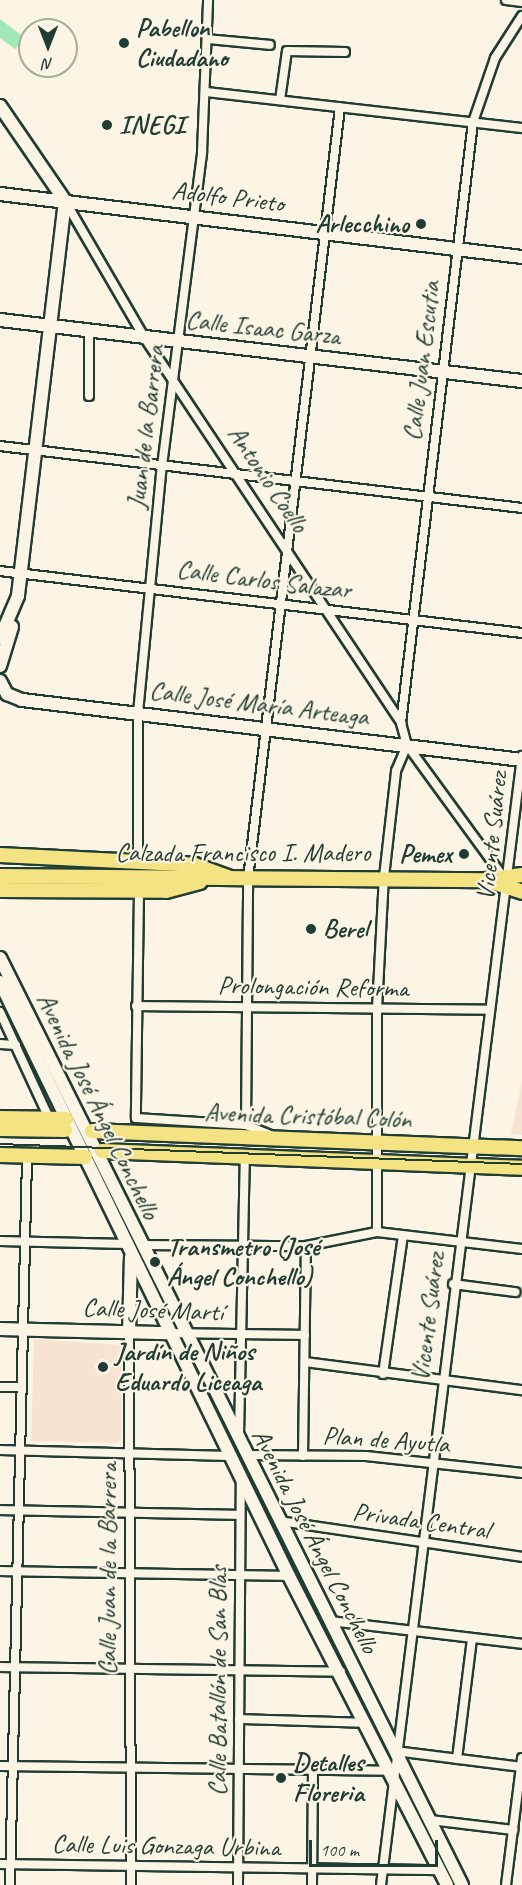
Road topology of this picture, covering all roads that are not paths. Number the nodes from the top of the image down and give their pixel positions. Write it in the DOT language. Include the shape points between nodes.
graph roads {
  1 [pos="208,0"];
  2 [pos="506,0"];
  3 [pos="522,2"];
  4 [pos="522,16"];
  5 [pos="207,39"];
  6 [pos="270,45"];
  7 [pos="345,52"];
  8 [pos="206,93"];
  9 [pos="280,100"];
  10 [pos="0,106"];
  11 [pos="340,107"];
  12 [pos="473,122"];
  13 [pos="522,128"];
  14 [pos="0,194"];
  15 [pos="65,201"];
  16 [pos="196,216"];
  17 [pos="323,232"];
  18 [pos="456,249"];
  19 [pos="522,257"];
  20 [pos="0,320"];
  21 [pos="50,326"];
  22 [pos="89,330"];
  23 [pos="144,337"];
  24 [pos="178,341"];
  25 [pos="308,356"];
  26 [pos="443,371"];
  27 [pos="174,377"];
  28 [pos="522,381"];
  29 [pos="88,396"];
  30 [pos="0,446"];
  31 [pos="35,450"];
  32 [pos="162,466"];
  33 [pos="236,474"];
  34 [pos="293,480"];
  35 [pos="427,497"];
  36 [pos="522,508"];
  37 [pos="286,543"];
  38 [pos="0,571"];
  39 [pos="20,573"];
  40 [pos="149,588"];
  41 [pos="18,596"];
  42 [pos="279,601"];
  43 [pos="325,609"];
  44 [pos="413,618"];
  45 [pos="522,633"];
  46 [pos="0,638"];
  47 [pos="0,666"];
  48 [pos="0,681"];
  49 [pos="138,712"];
  50 [pos="401,723"];
  51 [pos="266,727"];
  52 [pos="408,745"];
  53 [pos="522,758"];
  54 [pos="0,855"];
  55 [pos="138,860"];
  56 [pos="511,875"];
  57 [pos="0,876"];
  58 [pos="384,877"];
  59 [pos="211,879"];
  60 [pos="233,879"];
  61 [pos="248,879"];
  62 [pos="486,880"];
  63 [pos="0,890"];
  64 [pos="139,891"];
  65 [pos="515,892"];
  66 [pos="0,958"];
  67 [pos="0,982"];
  68 [pos="136,1006"];
  69 [pos="247,1007"];
  70 [pos="377,1009"];
  71 [pos="490,1010"];
  72 [pos="0,1012"];
  73 [pos="0,1044"];
  74 [pos="16,1045"];
  75 [pos="0,1118"];
  76 [pos="49,1119"];
  77 [pos="65,1125"];
  78 [pos="246,1125"];
  79 [pos="0,1129"];
  80 [pos="92,1131"];
  81 [pos="280,1139"];
  82 [pos="380,1143"];
  83 [pos="472,1146"];
  84 [pos="522,1148"];
  85 [pos="0,1149"];
  86 [pos="80,1154"];
  87 [pos="101,1154"];
  88 [pos="0,1155"];
  89 [pos="27,1156"];
  90 [pos="244,1157"];
  91 [pos="381,1164"];
  92 [pos="469,1166"];
  93 [pos="522,1168"];
  94 [pos="377,1232"];
  95 [pos="403,1235"];
  96 [pos="0,1241"];
  97 [pos="459,1241"];
  98 [pos="24,1242"];
  99 [pos="143,1245"];
  100 [pos="243,1246"];
  101 [pos="306,1246"];
  102 [pos="129,1248"];
  103 [pos="522,1249"];
  104 [pos="453,1284"];
  105 [pos="515,1292"];
  106 [pos="0,1329"];
  107 [pos="23,1329"];
  108 [pos="129,1332"];
  109 [pos="169,1333"];
  110 [pos="187,1335"];
  111 [pos="241,1335"];
  112 [pos="305,1335"];
  113 [pos="305,1362"];
  114 [pos="383,1374"];
  115 [pos="441,1381"];
  116 [pos="0,1387"];
  117 [pos="21,1388"];
  118 [pos="522,1390"];
  119 [pos="239,1441"];
  120 [pos="0,1450"];
  121 [pos="20,1451"];
  122 [pos="130,1454"];
  123 [pos="246,1455"];
  124 [pos="230,1456"];
  125 [pos="303,1456"];
  126 [pos="430,1463"];
  127 [pos="522,1473"];
  128 [pos="241,1478"];
  129 [pos="0,1510"];
  130 [pos="18,1510"];
  131 [pos="130,1513"];
  132 [pos="240,1515"];
  133 [pos="279,1521"];
  134 [pos="421,1542"];
  135 [pos="522,1557"];
  136 [pos="0,1571"];
  137 [pos="17,1571"];
  138 [pos="130,1574"];
  139 [pos="239,1575"];
  140 [pos="289,1576"];
  141 [pos="330,1621"];
  142 [pos="410,1629"];
  143 [pos="472,1638"];
  144 [pos="522,1644"];
  145 [pos="0,1667"];
  146 [pos="15,1668"];
  147 [pos="132,1670"];
  148 [pos="239,1672"];
  149 [pos="341,1672"];
  150 [pos="239,1719"];
  151 [pos="366,1723"];
  152 [pos="395,1751"];
  153 [pos="457,1759"];
  154 [pos="522,1764"];
  155 [pos="0,1766"];
  156 [pos="13,1766"];
  157 [pos="130,1766"];
  158 [pos="239,1768"];
  159 [pos="313,1770"];
  160 [pos="392,1771"];
  161 [pos="430,1820"];
  162 [pos="513,1830"];
  163 [pos="0,1864"];
  164 [pos="10,1864"];
  165 [pos="131,1866"];
  166 [pos="238,1869"];
  167 [pos="312,1870"];
  168 [pos="383,1870"];
  169 [pos="440,1870"];
  170 [pos="10,1885"];
  171 [pos="131,1885"];
  172 [pos="238,1885"];
  173 [pos="312,1885"];
  174 [pos="381,1885"];
  175 [pos="447,1885"];
  176 [pos="462,1885"];
  177 [pos="506,1885"];
  1 -- 5 [label="street, Juan de la Barrera"];
  2 -- 3 [label="street"];
  4 -- 12 [label="street, Calle Juan Escutia" via="495,58"];
  5 -- 6 [label="street"];
  5 -- 8 [label="street, Juan de la Barrera"];
  7 -- 9 [label="street" via="287,51"];
  8 -- 9 [label="street"];
  8 -- 16 [label="street, Juan de la Barrera"];
  9 -- 11 [label="street"];
  10 -- 15 [label="street, Antonio Coello"];
  11 -- 12 [label="street"];
  11 -- 17 [label="street"];
  12 -- 13 [label="street"];
  12 -- 18 [label="street, Calle Juan Escutia"];
  14 -- 15 [label="street, Adolfo Prieto"];
  15 -- 16 [label="street, Adolfo Prieto"];
  15 -- 21 [label="street"];
  15 -- 23 [label="street, Antonio Coello"];
  16 -- 17 [label="street, Adolfo Prieto"];
  16 -- 24 [label="street, Juan de la Barrera"];
  17 -- 18 [label="street, Adolfo Prieto"];
  17 -- 25 [label="street"];
  18 -- 19 [label="street, Adolfo Prieto"];
  18 -- 26 [label="street, Calle Juan Escutia"];
  20 -- 21 [label="street, Calle Isaac Garza"];
  21 -- 22 [label="street, Calle Isaac Garza"];
  21 -- 31 [label="street"];
  22 -- 23 [label="street, Calle Isaac Garza"];
  22 -- 29 [label="street"];
  23 -- 24 [label="street, Calle Isaac Garza"];
  23 -- 27 [label="street, Antonio Coello"];
  24 -- 25 [label="street, Calle Isaac Garza"];
  24 -- 27 [label="street, Juan de la Barrera"];
  25 -- 26 [label="street, Calle Isaac Garza"];
  25 -- 34 [label="street"];
  26 -- 28 [label="street, Calle Isaac Garza"];
  26 -- 35 [label="street, Calle Juan Escutia"];
  27 -- 32 [label="street, Juan de la Barrera"];
  27 -- 33 [label="street, Antonio Coello"];
  30 -- 31 [label="street"];
  31 -- 32 [label="street"];
  31 -- 39 [label="street"];
  32 -- 33 [label="street"];
  32 -- 40 [label="street, Juan de la Barrera"];
  33 -- 34 [label="street"];
  33 -- 37 [label="street, Antonio Coello"];
  34 -- 35 [label="street"];
  34 -- 37 [label="street"];
  35 -- 36 [label="street"];
  35 -- 44 [label="street, Calle Juan Escutia"];
  37 -- 42 [label="street"];
  37 -- 43 [label="street, Antonio Coello"];
  38 -- 39 [label="street, Calle Carlos Salazar"];
  39 -- 40 [label="street, Calle Carlos Salazar"];
  39 -- 41 [label="street"];
  40 -- 42 [label="street, Calle Carlos Salazar"];
  40 -- 49 [label="street, Juan de la Barrera"];
  41 -- 46 [label="street"];
  41 -- 47 [label="street"];
  42 -- 43 [label="street, Calle Carlos Salazar"];
  42 -- 51 [label="street"];
  43 -- 44 [label="street, Calle Carlos Salazar"];
  43 -- 50 [label="street, Antonio Coello"];
  44 -- 45 [label="street, Calle Carlos Salazar"];
  44 -- 50 [label="street, Calle Juan Escutia"];
  48 -- 49 [label="street, Calle José María Arteaga" via="7,694 22,700"];
  49 -- 51 [label="street, Calle José María Arteaga"];
  49 -- 55 [label="street, Juan de la Barrera"];
  50 -- 52 [label="street, Antonio Coello"];
  51 -- 52 [label="street, Calle José María Arteaga"];
  51 -- 61 [label="street"];
  52 -- 53 [label="street, Calle José María Arteaga"];
  52 -- 56 [label="street, Antonio Coello"];
  52 -- 58 [label="street" via="396,771"];
  53 -- 56 [label="street, Vicente Suárez"];
  54 -- 55 [label="main road"];
  55 -- 60 [label="main road" via="213,868"];
  56 -- 62 [label="main road, Calzada Francisco I. Madero"];
  56 -- 65 [label="street, Vicente Suárez"];
  57 -- 59 [label="main road, Calzada Francisco I. Madero"];
  58 -- 61 [label="main road, Calzada Francisco I. Madero"];
  58 -- 62 [label="main road, Calzada Francisco I. Madero"];
  58 -- 70 [label="street"];
  59 -- 60 [label="main road, Calzada Francisco I. Madero"];
  59 -- 64 [label="main road" via="174,890"];
  60 -- 61 [label="main road, Calzada Francisco I. Madero"];
  61 -- 69 [label="street"];
  62 -- 65 [label="main road, Calzada Francisco I. Madero"];
  63 -- 64 [label="main road"];
  64 -- 68 [label="street"];
  65 -- 71 [label="street, Vicente Suárez"];
  66 -- 87 [label="street, Avenida José Ángel Conchello"];
  67 -- 77 [label="street, Avenida José Ángel Conchello"];
  68 -- 69 [label="street, Prolongación Reforma"];
  68 -- 78 [label="street" via="136,1118"];
  69 -- 70 [label="street, Prolongación Reforma"];
  69 -- 78 [label="street"];
  70 -- 71 [label="street, Prolongación Reforma"];
  70 -- 82 [label="street"];
  71 -- 83 [label="street, Vicente Suárez"];
  72 -- 74 [label="street"];
  73 -- 74 [label="street"];
  74 -- 76 [label="street"];
  75 -- 76 [label="main road"];
  76 -- 77 [label="main road"];
  77 -- 79 [label="main road"];
  77 -- 86 [label="street, Avenida José Ángel Conchello"];
  78 -- 81 [label="street"];
  80 -- 81 [label="main road, Avenida Cristóbal Colón"];
  81 -- 82 [label="main road, Avenida Cristóbal Colón"];
  82 -- 83 [label="main road, Avenida Cristóbal Colón"];
  82 -- 91 [label="street"];
  83 -- 84 [label="main road, Avenida Cristóbal Colón"];
  83 -- 92 [label="street, Vicente Suárez"];
  85 -- 86 [label="main road"];
  86 -- 89 [label="main road"];
  86 -- 102 [label="street, Avenida José Ángel Conchello"];
  87 -- 90 [label="main road, Avenida Cristóbal Colón"];
  87 -- 99 [label="street, Avenida José Ángel Conchello"];
  88 -- 89 [label="main road"];
  89 -- 98 [label="street"];
  90 -- 91 [label="main road, Avenida Cristóbal Colón"];
  90 -- 100 [label="street"];
  91 -- 92 [label="main road, Avenida Cristóbal Colón"];
  91 -- 94 [label="street"];
  92 -- 93 [label="main road, Avenida Cristóbal Colón"];
  92 -- 97 [label="street, Vicente Suárez"];
  94 -- 95 [label="street"];
  94 -- 101 [label="street"];
  95 -- 97 [label="street"];
  95 -- 114 [label="street"];
  96 -- 98 [label="street"];
  97 -- 103 [label="street"];
  97 -- 104 [label="street, Vicente Suárez"];
  98 -- 102 [label="street"];
  98 -- 107 [label="street"];
  99 -- 100 [label="street"];
  99 -- 110 [label="street, Avenida José Ángel Conchello"];
  100 -- 101 [label="street"];
  100 -- 111 [label="street"];
  101 -- 112 [label="street"];
  102 -- 108 [label="street, Calle Juan de la Barrera"];
  102 -- 109 [label="street, Avenida José Ángel Conchello"];
  104 -- 105 [label="street"];
  104 -- 115 [label="street, Vicente Suárez"];
  106 -- 107 [label="street, Calle José Martí"];
  107 -- 108 [label="street, Calle José Martí"];
  107 -- 117 [label="street"];
  108 -- 109 [label="street, Calle José Martí"];
  108 -- 122 [label="street, Calle Juan de la Barrera"];
  109 -- 110 [label="street, Calle José Martí"];
  109 -- 124 [label="street, Avenida José Ángel Conchello"];
  110 -- 111 [label="street, Calle José Martí"];
  110 -- 119 [label="street, Avenida José Ángel Conchello"];
  111 -- 112 [label="street, Calle José Martí"];
  111 -- 119 [label="street"];
  112 -- 113 [label="street"];
  113 -- 114 [label="street"];
  113 -- 125 [label="street"];
  114 -- 115 [label="street"];
  115 -- 118 [label="street"];
  115 -- 126 [label="street, Vicente Suárez"];
  116 -- 117 [label="street"];
  117 -- 121 [label="street"];
  119 -- 123 [label="street, Avenida José Ángel Conchello"];
  119 -- 124 [label="street"];
  120 -- 121 [label="street"];
  121 -- 122 [label="street"];
  121 -- 130 [label="street"];
  122 -- 124 [label="street"];
  122 -- 131 [label="street, Calle Juan de la Barrera"];
  123 -- 125 [label="street, Plan de Ayutla"];
  123 -- 133 [label="street, Avenida José Ángel Conchello"];
  124 -- 128 [label="street, Avenida José Ángel Conchello"];
  125 -- 126 [label="street, Plan de Ayutla"];
  126 -- 127 [label="street, Plan de Ayutla"];
  126 -- 134 [label="street, Vicente Suárez"];
  128 -- 132 [label="street, Calle Batallón de San Blas"];
  128 -- 140 [label="street, Avenida José Ángel Conchello"];
  129 -- 130 [label="street"];
  130 -- 131 [label="street"];
  130 -- 137 [label="street"];
  131 -- 132 [label="street"];
  131 -- 138 [label="street, Calle Juan de la Barrera"];
  132 -- 139 [label="street, Calle Batallón de San Blas"];
  133 -- 134 [label="street, Privada Central"];
  133 -- 141 [label="street, Avenida José Ángel Conchello"];
  134 -- 135 [label="street, Privada Central"];
  134 -- 142 [label="street, Vicente Suárez"];
  136 -- 137 [label="street"];
  137 -- 138 [label="street"];
  137 -- 146 [label="street"];
  138 -- 139 [label="street"];
  138 -- 147 [label="street, Calle Juan de la Barrera"];
  139 -- 140 [label="street"];
  139 -- 148 [label="street, Calle Batallón de San Blas"];
  140 -- 149 [label="street, Avenida José Ángel Conchello"];
  141 -- 142 [label="street"];
  141 -- 152 [label="street, Avenida José Ángel Conchello"];
  142 -- 143 [label="street"];
  142 -- 152 [label="street, Vicente Suárez"];
  143 -- 144 [label="street"];
  143 -- 153 [label="street"];
  145 -- 146 [label="street"];
  146 -- 147 [label="street"];
  146 -- 156 [label="street"];
  147 -- 148 [label="street"];
  147 -- 157 [label="street, Calle Juan de la Barrera"];
  148 -- 149 [label="street"];
  148 -- 150 [label="street, Calle Batallón de San Blas"];
  149 -- 151 [label="street, Avenida José Ángel Conchello"];
  150 -- 151 [label="street"];
  150 -- 158 [label="street, Calle Batallón de San Blas"];
  151 -- 160 [label="street, Avenida José Ángel Conchello"];
  152 -- 153 [label="street"];
  152 -- 160 [label="street, Vicente Suárez"];
  152 -- 161 [label="street, Avenida José Ángel Conchello"];
  153 -- 154 [label="street"];
  154 -- 162 [label="street"];
  155 -- 156 [label="street"];
  156 -- 157 [label="street"];
  156 -- 164 [label="street"];
  157 -- 158 [label="street"];
  157 -- 165 [label="street, Calle Juan de la Barrera"];
  158 -- 159 [label="street"];
  158 -- 166 [label="street, Calle Batallón de San Blas"];
  159 -- 160 [label="street"];
  159 -- 167 [label="street"];
  160 -- 168 [label="street, Vicente Suárez"];
  160 -- 169 [label="street, Avenida José Ángel Conchello"];
  161 -- 162 [label="street"];
  161 -- 176 [label="street, Avenida José Ángel Conchello"];
  162 -- 177 [label="street"];
  163 -- 164 [label="street, Calle Luis Gonzaga Urbina"];
  164 -- 165 [label="street, Calle Luis Gonzaga Urbina"];
  164 -- 170 [label="street"];
  165 -- 166 [label="street, Calle Luis Gonzaga Urbina"];
  165 -- 171 [label="street, Calle Juan de la Barrera"];
  166 -- 167 [label="street, Calle Luis Gonzaga Urbina"];
  166 -- 172 [label="street, Calle Batallón de San Blas"];
  167 -- 168 [label="street, Calle Luis Gonzaga Urbina"];
  167 -- 173 [label="street"];
  168 -- 169 [label="street, Calle Luis Gonzaga Urbina"];
  168 -- 174 [label="street, Vicente Suárez"];
  169 -- 175 [label="street, Avenida José Ángel Conchello"];
}
